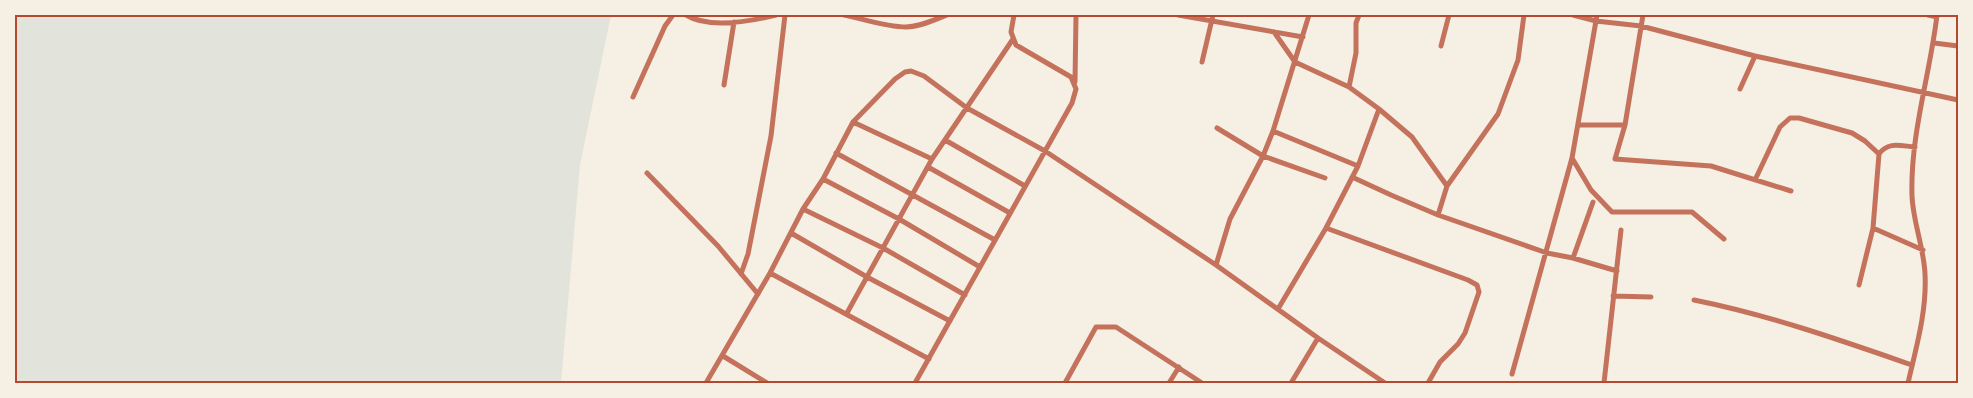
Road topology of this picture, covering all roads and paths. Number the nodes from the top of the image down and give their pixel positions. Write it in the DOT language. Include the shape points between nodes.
graph roads {
  1 [pos="672,15"];
  2 [pos="686,15"];
  3 [pos="776,15"];
  4 [pos="784,15"];
  5 [pos="844,15"];
  6 [pos="947,15"];
  7 [pos="1014,15"];
  8 [pos="1076,15"];
  9 [pos="1178,15"];
  10 [pos="1213,15"];
  11 [pos="1309,15"];
  12 [pos="1359,15"];
  13 [pos="1449,15"];
  14 [pos="1524,15"];
  15 [pos="1573,15"];
  16 [pos="1643,15"];
  17 [pos="1928,15"];
  18 [pos="1937,16"];
  19 [pos="1596,18"];
  20 [pos="734,22"];
  21 [pos="1211,22"];
  22 [pos="1641,26"];
  23 [pos="1274,32"];
  24 [pos="1303,37"];
  25 [pos="1013,39"];
  26 [pos="1934,43"];
  27 [pos="1441,46"];
  28 [pos="1958,46"];
  29 [pos="1755,56"];
  30 [pos="1202,62"];
  31 [pos="1296,62"];
  32 [pos="1075,84"];
  33 [pos="724,85"];
  34 [pos="1350,87"];
  35 [pos="1740,88"];
  36 [pos="1924,92"];
  37 [pos="633,97"];
  38 [pos="1958,100"];
  39 [pos="967,108"];
  40 [pos="1379,109"];
  41 [pos="852,122"];
  42 [pos="1578,125"];
  43 [pos="1625,125"];
  44 [pos="1217,128"];
  45 [pos="1273,131"];
  46 [pos="945,140"];
  47 [pos="1915,147"];
  48 [pos="1045,151"];
  49 [pos="836,153"];
  50 [pos="1879,154"];
  51 [pos="1263,156"];
  52 [pos="1572,158"];
  53 [pos="932,159"];
  54 [pos="1358,166"];
  55 [pos="928,167"];
  56 [pos="647,173"];
  57 [pos="1352,177"];
  58 [pos="1326,178"];
  59 [pos="823,179"];
  60 [pos="1755,180"];
  61 [pos="1025,186"];
  62 [pos="1447,186"];
  63 [pos="1791,192"];
  64 [pos="913,194"];
  65 [pos="1592,202"];
  66 [pos="804,209"];
  67 [pos="1010,213"];
  68 [pos="1438,214"];
  69 [pos="899,219"];
  70 [pos="1326,228"];
  71 [pos="1873,228"];
  72 [pos="1622,230"];
  73 [pos="791,233"];
  74 [pos="1724,239"];
  75 [pos="995,240"];
  76 [pos="883,248"];
  77 [pos="1923,250"];
  78 [pos="1547,253"];
  79 [pos="1573,258"];
  80 [pos="1216,265"];
  81 [pos="980,267"];
  82 [pos="1617,271"];
  83 [pos="770,273"];
  84 [pos="741,274"];
  85 [pos="867,277"];
  86 [pos="1859,286"];
  87 [pos="758,294"];
  88 [pos="964,295"];
  89 [pos="1613,296"];
  90 [pos="1651,297"];
  91 [pos="1694,300"];
  92 [pos="1278,309"];
  93 [pos="847,313"];
  94 [pos="950,321"];
  95 [pos="1318,338"];
  96 [pos="722,356"];
  97 [pos="928,358"];
  98 [pos="1912,365"];
  99 [pos="1179,367"];
  100 [pos="1512,374"];
  101 [pos="706,383"];
  102 [pos="767,383"];
  103 [pos="915,383"];
  104 [pos="1064,383"];
  105 [pos="1169,383"];
  106 [pos="1202,383"];
  107 [pos="1290,383"];
  108 [pos="1385,383"];
  109 [pos="1428,383"];
  110 [pos="1604,383"];
  111 [pos="1908,383"];
  1 -- 37 [label="street"];
  2 -- 20 [label="street"];
  3 -- 20 [label="street"];
  4 -- 84 [label="street" via="771,136 748,254"];
  5 -- 6 [label="street" via="907,27"];
  7 -- 25 [label="street"];
  8 -- 32 [label="street"];
  9 -- 21 [label="street"];
  10 -- 21 [label="street"];
  11 -- 24 [label="street"];
  12 -- 34 [label="street"];
  13 -- 27 [label="street"];
  14 -- 62 [label="street" via="1518,60 1498,114"];
  15 -- 19 [label="street"];
  16 -- 22 [label="street"];
  17 -- 18 [label="street"];
  18 -- 26 [label="street"];
  19 -- 22 [label="street"];
  19 -- 42 [label="street"];
  20 -- 33 [label="street"];
  21 -- 23 [label="street"];
  21 -- 30 [label="street"];
  22 -- 29 [label="street"];
  22 -- 43 [label="street"];
  23 -- 24 [label="street"];
  23 -- 31 [label="street"];
  24 -- 31 [label="street"];
  25 -- 32 [label="street" via="1016,45 1071,77"];
  25 -- 39 [label="street"];
  26 -- 28 [label="street"];
  26 -- 36 [label="street"];
  29 -- 35 [label="street"];
  29 -- 36 [label="street"];
  31 -- 34 [label="street"];
  31 -- 45 [label="street"];
  32 -- 48 [label="street" via="1072,103"];
  34 -- 40 [label="street"];
  36 -- 38 [label="street"];
  36 -- 47 [label="street"];
  39 -- 41 [label="street" via="924,76 911,71 895,79"];
  39 -- 46 [label="street"];
  39 -- 48 [label="street"];
  40 -- 54 [label="street"];
  40 -- 62 [label="street" via="1412,137"];
  41 -- 49 [label="street"];
  41 -- 53 [label="street"];
  42 -- 43 [label="street"];
  42 -- 52 [label="street"];
  43 -- 60 [label="street" via="1615,159 1711,166"];
  44 -- 51 [label="street"];
  45 -- 51 [label="street"];
  45 -- 54 [label="street"];
  46 -- 53 [label="street"];
  46 -- 61 [label="street"];
  47 -- 50 [label="street" via="1891,145"];
  47 -- 77 [label="street" via="1912,196"];
  48 -- 61 [label="street"];
  48 -- 80 [label="street"];
  49 -- 59 [label="street"];
  49 -- 64 [label="street"];
  50 -- 60 [label="street" via="1852,133 1790,118 1780,127"];
  50 -- 71 [label="street"];
  51 -- 58 [label="street"];
  51 -- 80 [label="street" via="1230,219"];
  52 -- 74 [label="street" via="1592,190 1612,212 1692,212"];
  52 -- 78 [label="street"];
  53 -- 55 [label="street"];
  54 -- 57 [label="street"];
  55 -- 64 [label="street"];
  55 -- 67 [label="street"];
  56 -- 84 [label="street"];
  57 -- 68 [label="street"];
  57 -- 70 [label="street"];
  59 -- 66 [label="street"];
  59 -- 69 [label="street"];
  60 -- 63 [label="street"];
  61 -- 67 [label="street"];
  62 -- 68 [label="street"];
  64 -- 69 [label="street"];
  64 -- 75 [label="street"];
  65 -- 79 [label="street"];
  66 -- 73 [label="street"];
  66 -- 76 [label="street"];
  67 -- 75 [label="street"];
  68 -- 78 [label="street"];
  69 -- 76 [label="street"];
  69 -- 81 [label="street"];
  70 -- 92 [label="street"];
  70 -- 109 [label="street" via="1478,285 1479,292 1464,333 1440,362"];
  71 -- 77 [label="street"];
  71 -- 86 [label="street"];
  72 -- 82 [label="street"];
  73 -- 83 [label="street"];
  73 -- 85 [label="street"];
  75 -- 81 [label="street"];
  76 -- 85 [label="street"];
  76 -- 88 [label="street"];
  77 -- 98 [label="street" via="1926,276 1918,344"];
  78 -- 79 [label="street"];
  78 -- 100 [label="street"];
  79 -- 82 [label="street"];
  80 -- 92 [label="street"];
  81 -- 88 [label="street"];
  82 -- 89 [label="street"];
  83 -- 87 [label="street"];
  83 -- 93 [label="street"];
  84 -- 87 [label="street"];
  85 -- 93 [label="street"];
  85 -- 94 [label="street"];
  87 -- 96 [label="street"];
  88 -- 94 [label="street"];
  89 -- 90 [label="street"];
  89 -- 110 [label="street"];
  91 -- 98 [label="street" via="1792,324"];
  92 -- 95 [label="street"];
  93 -- 97 [label="street"];
  94 -- 97 [label="street"];
  95 -- 107 [label="street"];
  95 -- 108 [label="street"];
  96 -- 101 [label="street"];
  96 -- 102 [label="street"];
  97 -- 103 [label="street"];
  98 -- 111 [label="street"];
  99 -- 104 [label="street" via="1116,327 1106,325 1096,327"];
  99 -- 105 [label="street"];
  99 -- 106 [label="street"];
}
